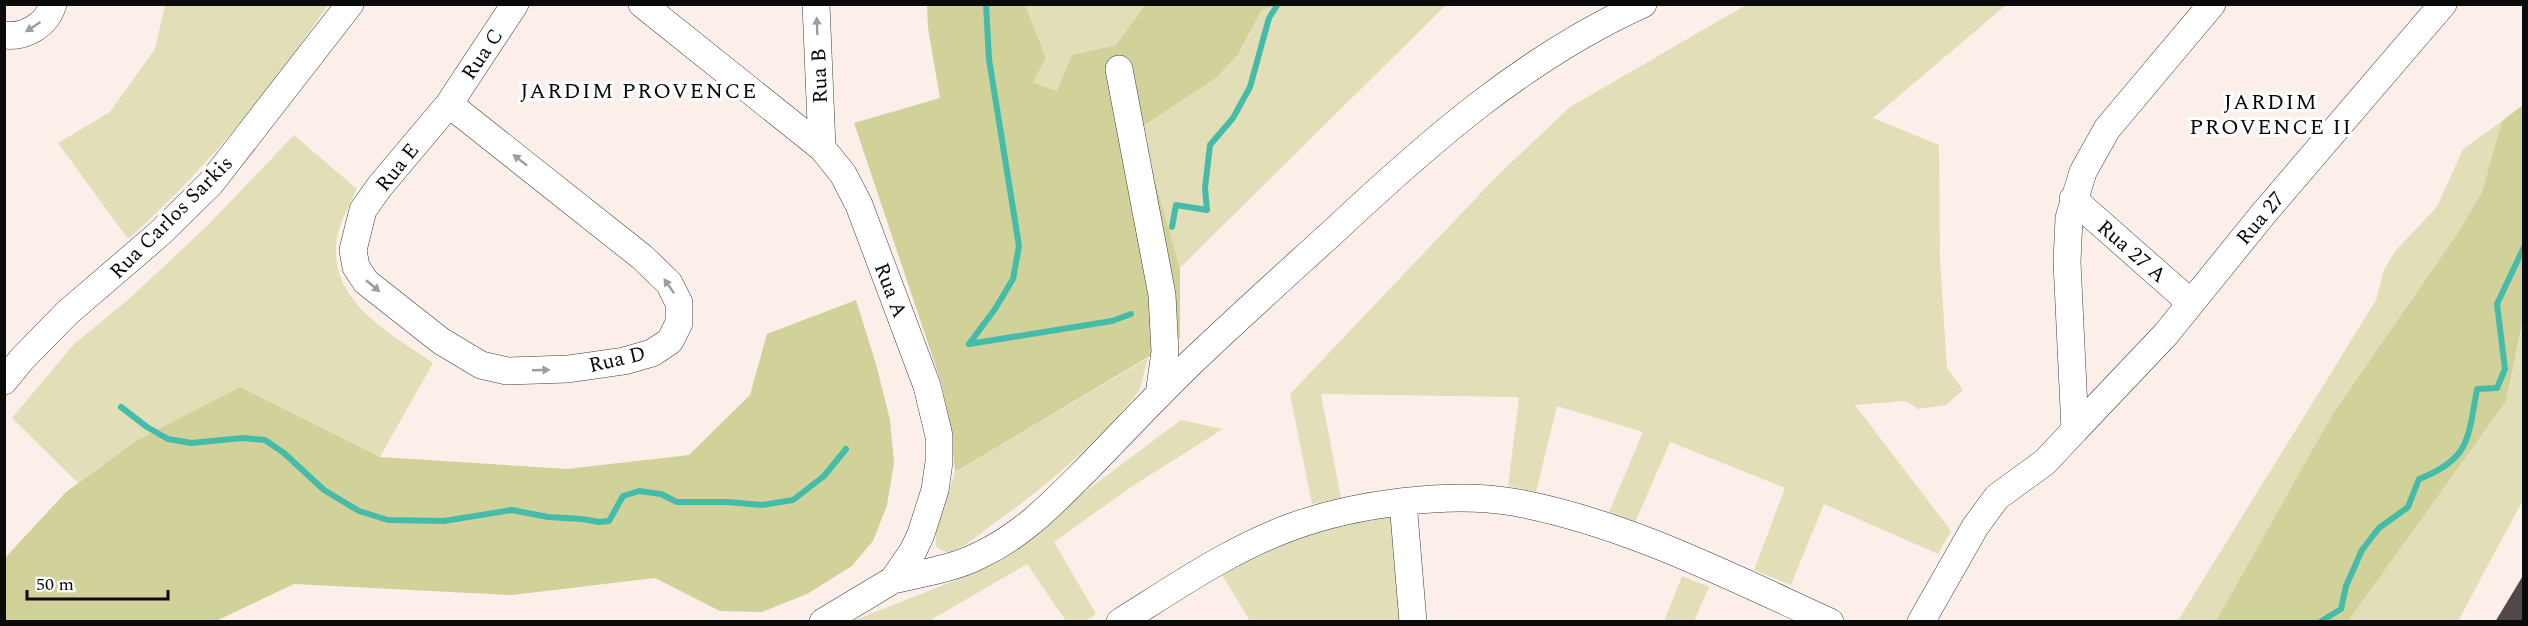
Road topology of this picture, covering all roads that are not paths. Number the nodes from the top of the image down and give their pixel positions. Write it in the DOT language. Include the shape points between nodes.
graph roads {
  1 [pos="53,4"];
  2 [pos="350,4"];
  3 [pos="515,4"];
  4 [pos="642,4"];
  5 [pos="816,4"];
  6 [pos="1643,4"];
  7 [pos="2212,4"];
  8 [pos="2443,4"];
  9 [pos="4,35"];
  10 [pos="1119,69"];
  11 [pos="449,104"];
  12 [pos="822,148"];
  13 [pos="2073,199"];
  14 [pos="355,235"];
  15 [pos="2191,303"];
  16 [pos="4,381"];
  17 [pos="1159,395"];
  18 [pos="2075,430"];
  19 [pos="1403,502"];
  20 [pos="893,580"];
  21 [pos="823,621"];
  22 [pos="1120,621"];
  23 [pos="1413,621"];
  24 [pos="1830,621"];
  25 [pos="1921,621"];
  1 -- 9 [label="street, one-way" via="37,28 16,37"];
  2 -- 16 [label="street, Rua Carlos Sarkis" via="212,183 67,313"];
  3 -- 11 [label="street, Rua C"];
  4 -- 12 [label="street, Rua A"];
  12 -- 5 [label="street, Rua B, one-way"];
  6 -- 17 [label="street" via="1536,63 1481,101 1408,162"];
  7 -- 13 [label="street" via="2107,129"];
  8 -- 15 [label="street, Rua 27"];
  10 -- 17 [label="street" via="1162,295 1165,352"];
  11 -- 14 [label="street, Rua E" via="380,186 363,210"];
  14 -- 11 [label="street, Rua D, one-way" via="356,267 366,282 441,341 482,364 507,371 568,369 624,362 652,353 670,341 679,323 680,303 669,283 642,257"];
  12 -- 20 [label="street, Rua A" via="843,174 859,205 927,386 939,436 939,462 928,514 913,551"];
  13 -- 15 [label="street, Rua 27 A"];
  13 -- 18 [label="street" via="2067,262"];
  15 -- 18 [label="street, Rua 27"];
  17 -- 20 [label="street" via="1054,502 1014,536 963,563"];
  18 -- 25 [label="street, Rua 27" via="2045,462 1997,497"];
  19 -- 22 [label="street" via="1326,516 1285,530 1221,561"];
  19 -- 23 [label="street"];
  19 -- 24 [label="street" via="1474,499 1550,510 1602,525"];
  20 -- 21 [label="street, Rua A"];
}
